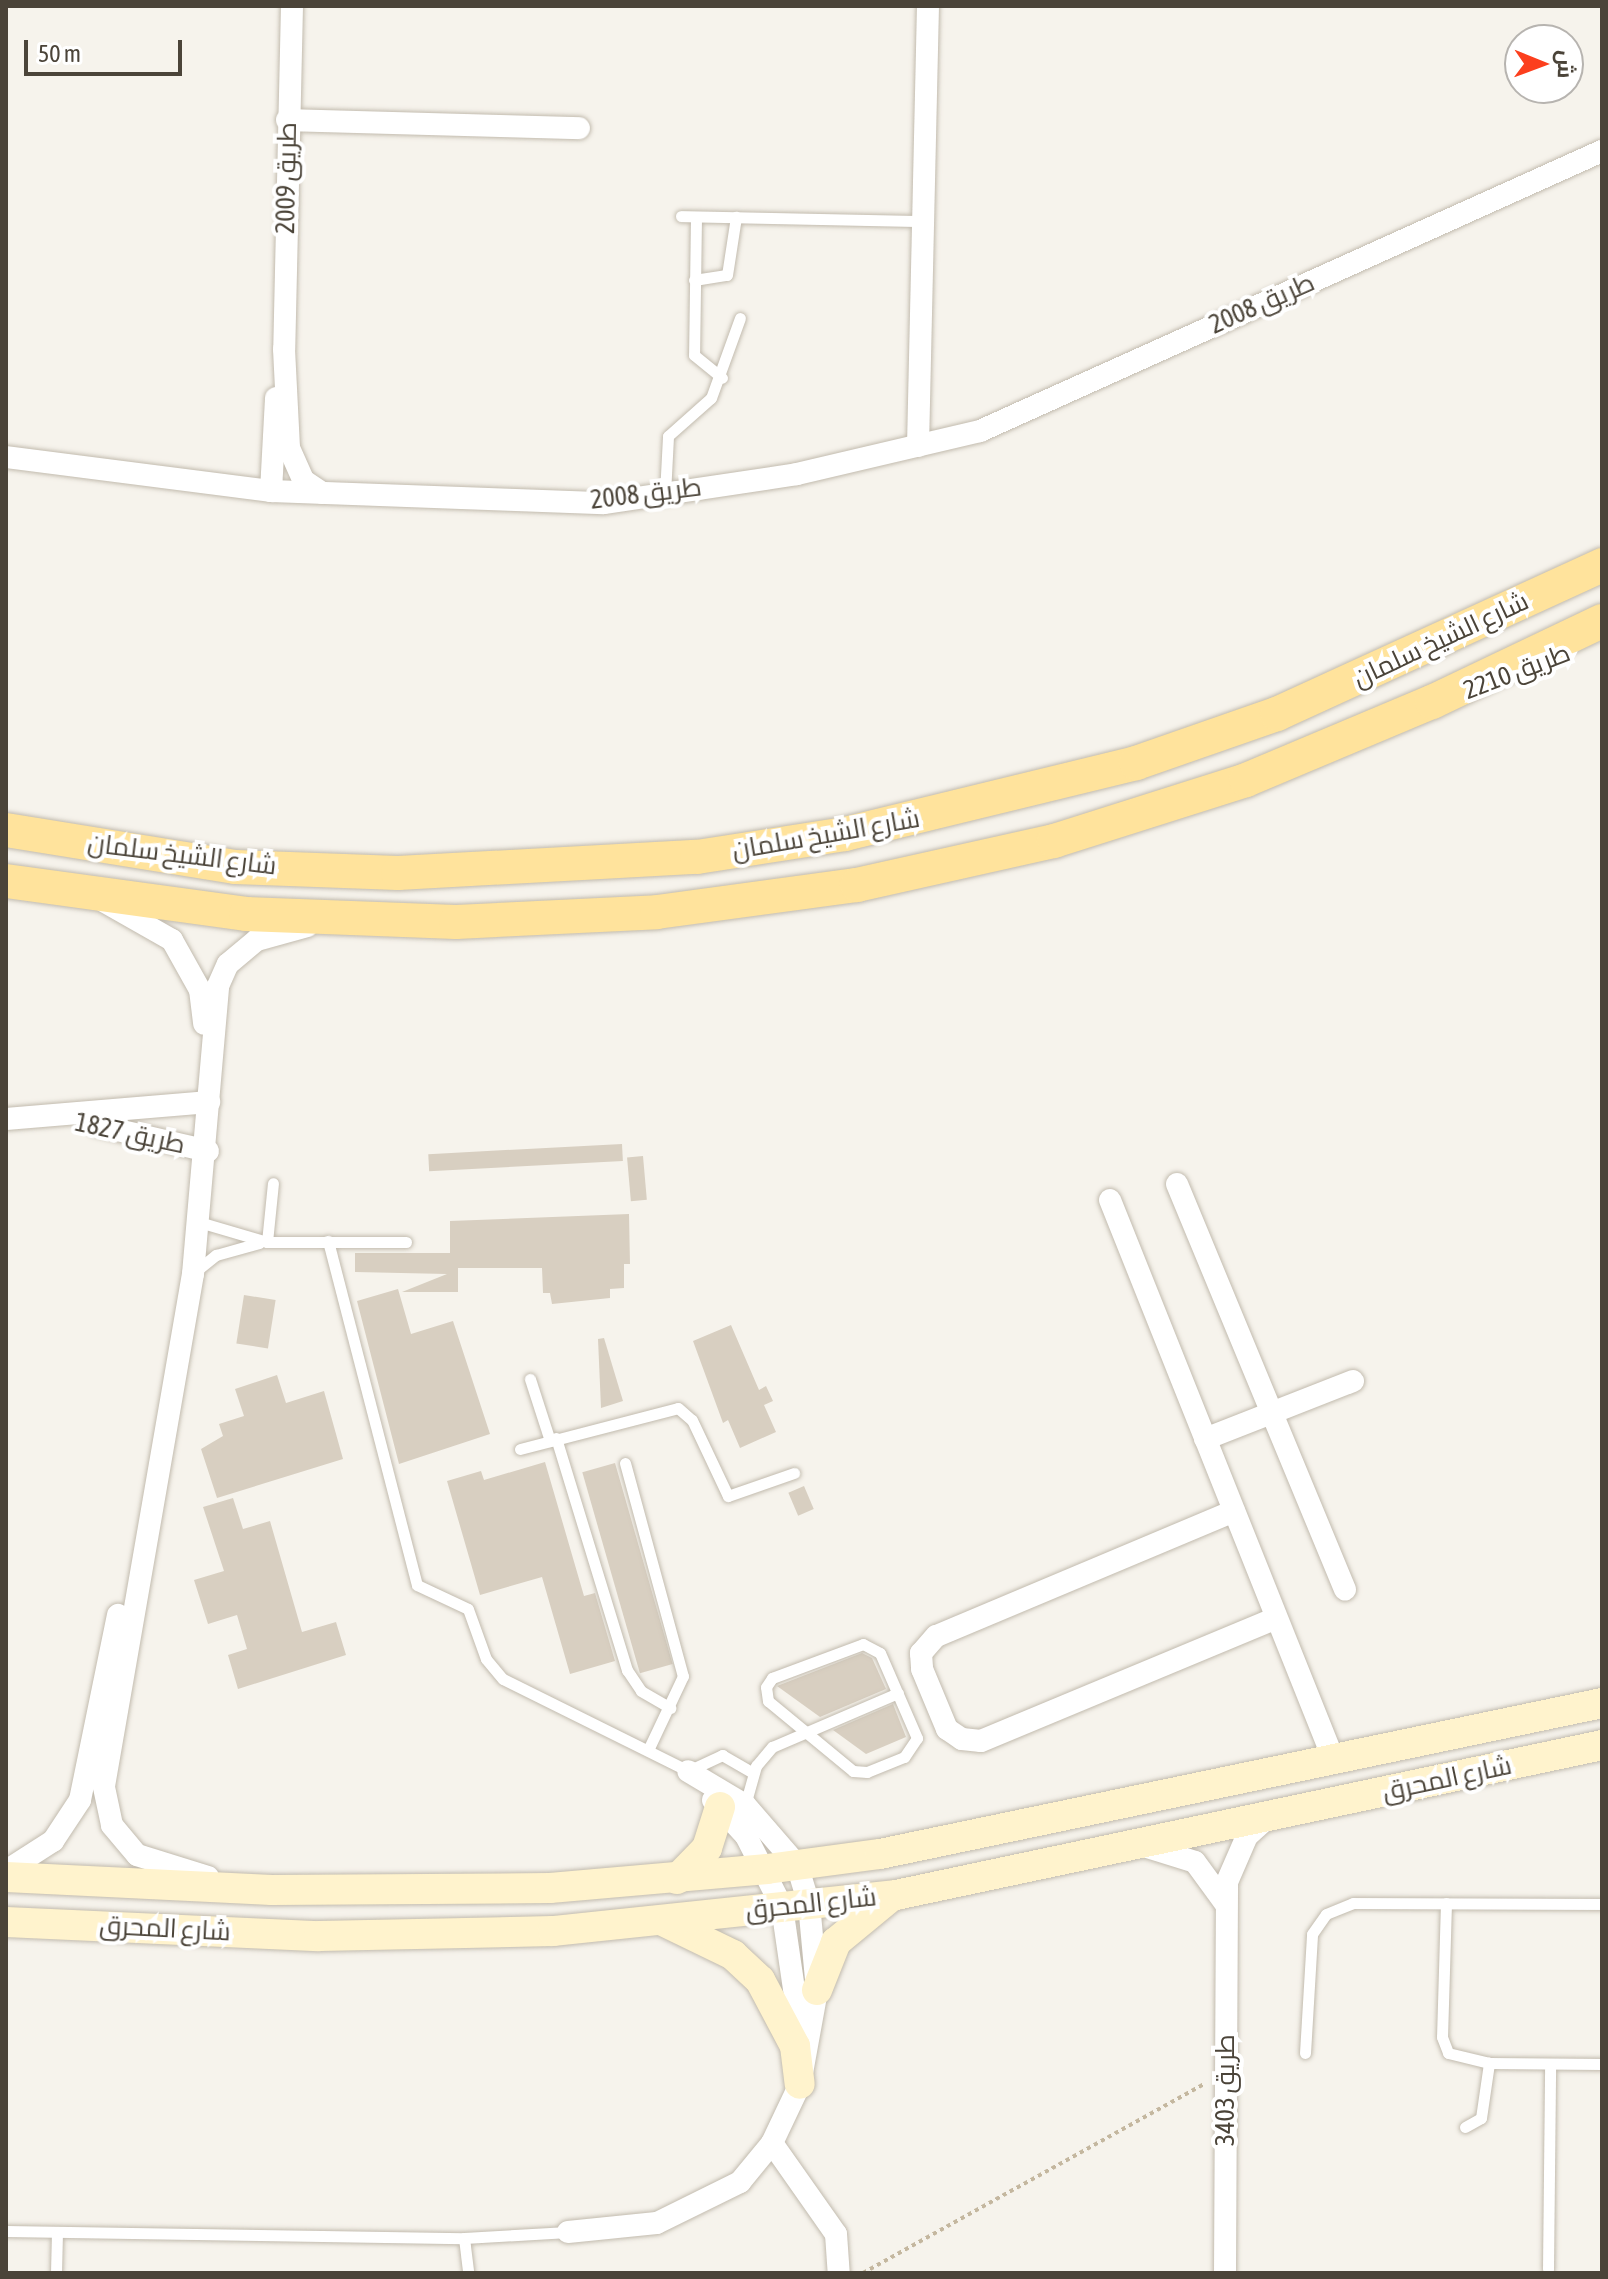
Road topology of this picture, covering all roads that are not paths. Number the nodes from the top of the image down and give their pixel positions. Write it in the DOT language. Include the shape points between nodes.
graph roads {
  1 [pos="292,6"];
  2 [pos="928,6"];
  3 [pos="287,120"];
  4 [pos="579,128"];
  5 [pos="1602,151"];
  6 [pos="681,216"];
  7 [pos="696,217"];
  8 [pos="736,217"];
  9 [pos="923,221"];
  10 [pos="694,280"];
  11 [pos="740,318"];
  12 [pos="284,349"];
  13 [pos="722,378"];
  14 [pos="918,446"];
  15 [pos="6,457"];
  16 [pos="271,491"];
  17 [pos="322,493"];
  18 [pos="665,494"];
  19 [pos="1602,565"];
  20 [pos="1602,621"];
  21 [pos="1602,638"];
  22 [pos="1432,702"];
  23 [pos="6,830"];
  24 [pos="6,881"];
  25 [pos="89,894"];
  26 [pos="355,920"];
  27 [pos="205,1103"];
  28 [pos="51,1117"];
  29 [pos="6,1119"];
  30 [pos="203,1150"];
  31 [pos="273,1183"];
  32 [pos="1177,1184"];
  33 [pos="1110,1200"];
  34 [pos="199,1222"];
  35 [pos="328,1241"];
  36 [pos="267,1242"];
  37 [pos="406,1242"];
  38 [pos="193,1274"];
  39 [pos="530,1379"];
  40 [pos="1353,1381"];
  41 [pos="1272,1413"];
  42 [pos="553,1439"];
  43 [pos="1205,1439"];
  44 [pos="520,1449"];
  45 [pos="625,1463"];
  46 [pos="794,1473"];
  47 [pos="1234,1511"];
  48 [pos="1345,1590"];
  49 [pos="1276,1618"];
  50 [pos="898,1693"];
  51 [pos="1602,1703"];
  52 [pos="671,1708"];
  53 [pos="805,1732"];
  54 [pos="1602,1745"];
  55 [pos="649,1748"];
  56 [pos="1333,1758"];
  57 [pos="688,1771"];
  58 [pos="753,1773"];
  59 [pos="732,1806"];
  60 [pos="1301,1810"];
  61 [pos="1266,1819"];
  62 [pos="1142,1845"];
  63 [pos="797,1865"];
  64 [pos="767,1869"];
  65 [pos="6,1874"];
  66 [pos="677,1879"];
  67 [pos="272,1890"];
  68 [pos="896,1895"];
  69 [pos="1446,1903"];
  70 [pos="1602,1904"];
  71 [pos="796,1906"];
  72 [pos="1227,1908"];
  73 [pos="661,1920"];
  74 [pos="6,1922"];
  75 [pos="817,1990"];
  76 [pos="1305,2053"];
  77 [pos="1489,2063"];
  78 [pos="1550,2064"];
  79 [pos="1602,2064"];
  80 [pos="800,2084"];
  81 [pos="1465,2127"];
  82 [pos="772,2143"];
  83 [pos="6,2231"];
  84 [pos="57,2232"];
  85 [pos="568,2232"];
  86 [pos="464,2238"];
  87 [pos="1548,2269"];
  88 [pos="56,2273"];
  89 [pos="468,2273"];
  90 [pos="839,2273"];
  91 [pos="1225,2273"];
  1 -- 3 [label="street, طريق 2009"];
  2 -- 9 [label="street"];
  3 -- 4 [label="street"];
  3 -- 12 [label="street, طريق 2009"];
  5 -- 14 [label="street, طريق 2008" via="980,431"];
  6 -- 7 [label="lane"];
  7 -- 8 [label="lane"];
  7 -- 10 [label="lane"];
  8 -- 9 [label="lane"];
  8 -- 10 [label="lane" via="727,275"];
  9 -- 14 [label="street"];
  10 -- 13 [label="lane" via="694,355"];
  11 -- 13 [label="lane"];
  12 -- 16 [label="street, طريق 2009" via="271,442"];
  12 -- 17 [label="street, طريق 2009" via="291,459 303,480"];
  13 -- 18 [label="lane" via="711,398 668,436"];
  14 -- 18 [label="street, طريق 2008" via="797,474"];
  15 -- 16 [label="street"];
  16 -- 17 [label="street"];
  17 -- 18 [label="street, طريق 2008" via="604,503"];
  19 -- 23 [label="main road, شارع الشيخ سلمان" via="1277,714 1136,763 845,834 697,857 398,873 235,867"];
  20 -- 22 [label="main road, شارع الشيخ سلمان"];
  21 -- 22 [label="street, طريق 2210" via="1507,679"];
  22 -- 26 [label="main road, شارع الشيخ سلمان" via="1150,812 857,885 657,912"];
  24 -- 25 [label="main road, شارع الشيخ سلمان"];
  25 -- 26 [label="main road, شارع الشيخ سلمان"];
  25 -- 27 [label="street" via="149,924 189,961 204,1029"];
  26 -- 27 [label="street" via="285,929 257,940 228,964 215,1006"];
  27 -- 28 [label="street, طريق 1827"];
  27 -- 30 [label="street"];
  28 -- 29 [label="street, طريق 1827"];
  28 -- 30 [label="street, طريق 1827" via="148,1133"];
  30 -- 34 [label="street"];
  30 -- 65 [label="street" via="85,1785 53,1841"];
  31 -- 36 [label="lane"];
  32 -- 41 [label="street"];
  33 -- 43 [label="street"];
  34 -- 36 [label="lane"];
  34 -- 38 [label="street"];
  35 -- 36 [label="lane"];
  35 -- 37 [label="lane"];
  35 -- 55 [label="lane" via="409,1574 417,1585 468,1609 486,1659 503,1679"];
  36 -- 38 [label="lane" via="216,1255"];
  38 -- 67 [label="street" via="107,1766 106,1806 123,1842 155,1866"];
  39 -- 42 [label="lane"];
  40 -- 41 [label="street"];
  41 -- 43 [label="street"];
  41 -- 48 [label="street"];
  42 -- 44 [label="lane"];
  42 -- 46 [label="lane" via="678,1408 692,1420 728,1496"];
  42 -- 52 [label="lane" via="627,1670 641,1691"];
  43 -- 47 [label="street"];
  45 -- 52 [label="lane" via="683,1676"];
  47 -- 49 [label="street"];
  47 -- 49 [label="street" via="936,1636 921,1653 922,1669 947,1729 962,1739 981,1741"];
  49 -- 56 [label="street"];
  50 -- 53 [label="lane"];
  50 -- 53 [label="lane" via="917,1738 904,1757 853,1771"];
  50 -- 53 [label="lane" via="880,1653 863,1644 772,1678 768,1701"];
  51 -- 56 [label="main road, شارع المحرق"];
  52 -- 55 [label="lane"];
  53 -- 58 [label="lane" via="772,1747"];
  54 -- 60 [label="main road, شارع المحرق"];
  55 -- 57 [label="lane"];
  56 -- 60 [label="main road" via="1325,1783"];
  56 -- 63 [label="main road, شارع المحرق" via="880,1854"];
  57 -- 58 [label="lane" via="722,1755"];
  57 -- 59 [label="street"];
  58 -- 59 [label="lane"];
  59 -- 63 [label="street"];
  59 -- 64 [label="street"];
  59 -- 66 [label="main road" via="707,1848"];
  60 -- 61 [label="main road, شارع المحرق"];
  61 -- 62 [label="main road, شارع المحرق"];
  61 -- 72 [label="street, طريق 3403" via="1233,1858"];
  62 -- 68 [label="main road, شارع المحرق"];
  62 -- 72 [label="street" via="1195,1862"];
  63 -- 64 [label="main road, شارع المحرق"];
  63 -- 71 [label="street"];
  64 -- 66 [label="main road, شارع المحرق"];
  64 -- 71 [label="street"];
  65 -- 67 [label="main road, شارع المحرق"];
  66 -- 67 [label="main road, شارع المحرق" via="550,1888"];
  68 -- 71 [label="main road, شارع المحرق"];
  68 -- 75 [label="main road" via="853,1922 824,1965"];
  69 -- 70 [label="lane"];
  69 -- 76 [label="lane" via="1353,1903 1326,1914 1312,1934"];
  69 -- 77 [label="lane" via="1442,2037 1448,2053"];
  71 -- 73 [label="main road, شارع المحرق"];
  71 -- 75 [label="street"];
  71 -- 80 [label="street"];
  72 -- 91 [label="street, طريق 3403"];
  73 -- 74 [label="main road, شارع المحرق" via="553,1931 319,1936"];
  73 -- 80 [label="main road" via="733,1955 760,1980 786,2023"];
  75 -- 80 [label="street"];
  77 -- 78 [label="lane"];
  77 -- 81 [label="lane" via="1481,2118"];
  78 -- 79 [label="lane"];
  78 -- 87 [label="lane"];
  80 -- 82 [label="street"];
  82 -- 85 [label="street" via="740,2182 697,2208 657,2223"];
  82 -- 90 [label="street" via="836,2234"];
  83 -- 84 [label="lane"];
  84 -- 86 [label="lane"];
  84 -- 88 [label="lane"];
  85 -- 86 [label="lane"];
  86 -- 89 [label="lane"];
}
